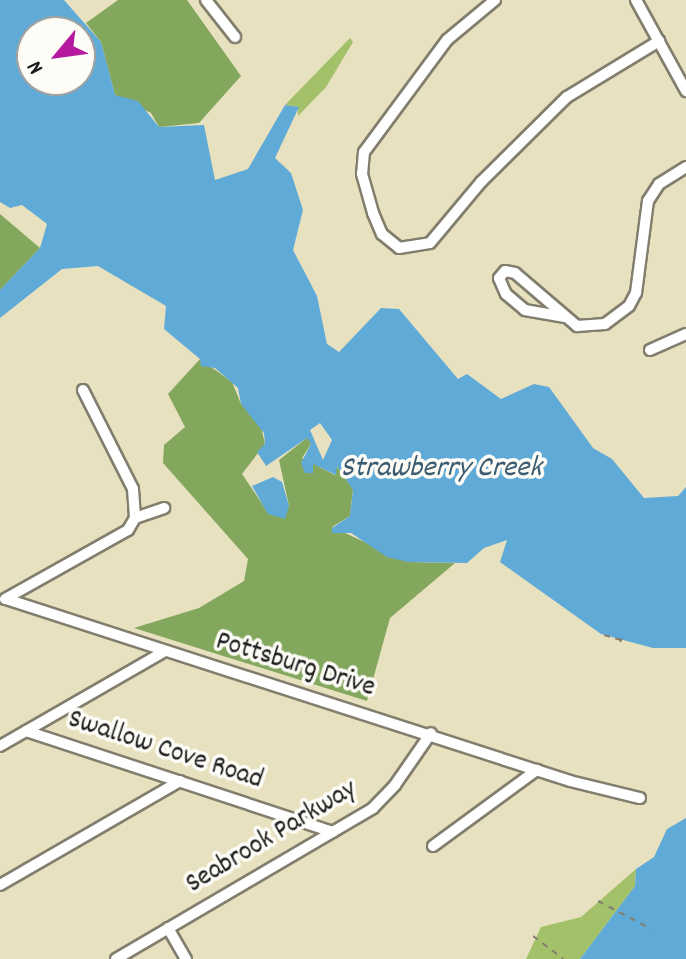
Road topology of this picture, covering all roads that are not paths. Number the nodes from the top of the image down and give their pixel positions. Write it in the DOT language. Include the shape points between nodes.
graph roads {
  1 [pos="206,0"];
  2 [pos="495,0"];
  3 [pos="636,0"];
  4 [pos="235,37"];
  5 [pos="659,41"];
  6 [pos="686,91"];
  7 [pos="686,167"];
  8 [pos="565,317"];
  9 [pos="686,334"];
  10 [pos="650,350"];
  11 [pos="83,390"];
  12 [pos="164,508"];
  13 [pos="135,518"];
  14 [pos="3,600"];
  15 [pos="165,651"];
  16 [pos="26,731"];
  17 [pos="431,733"];
  18 [pos="0,746"];
  19 [pos="537,770"];
  20 [pos="180,781"];
  21 [pos="640,798"];
  22 [pos="333,832"];
  23 [pos="433,846"];
  24 [pos="0,885"];
  25 [pos="168,928"];
  26 [pos="116,959"];
  27 [pos="186,959"];
  1 -- 4 [label="street"];
  2 -- 5 [label="street" via="447,40 364,152 362,174 373,213 382,234 399,248 430,243 481,182 567,97"];
  3 -- 5 [label="street"];
  5 -- 6 [label="street"];
  7 -- 8 [label="street" via="659,184 648,201 641,274 629,306 591,328"];
  8 -- 8 [label="street" via="515,273 505,271 499,278 506,294 525,310"];
  9 -- 10 [label="street"];
  11 -- 13 [label="street" via="133,489"];
  12 -- 13 [label="street"];
  13 -- 14 [label="street" via="128,530"];
  14 -- 15 [label="street, Pottsburg Drive"];
  15 -- 16 [label="street"];
  15 -- 17 [label="street, Pottsburg Drive"];
  16 -- 18 [label="street"];
  16 -- 20 [label="street, Swallow Cove Road"];
  17 -- 19 [label="street, Pottsburg Drive"];
  17 -- 22 [label="street, Seabrook Parkway" via="373,808"];
  19 -- 21 [label="street, Pottsburg Drive"];
  19 -- 23 [label="street"];
  20 -- 22 [label="street, Swallow Cove Road"];
  20 -- 24 [label="street"];
  22 -- 25 [label="street, Seabrook Parkway"];
  25 -- 26 [label="street, Seabrook Parkway"];
  25 -- 27 [label="street"];
}
